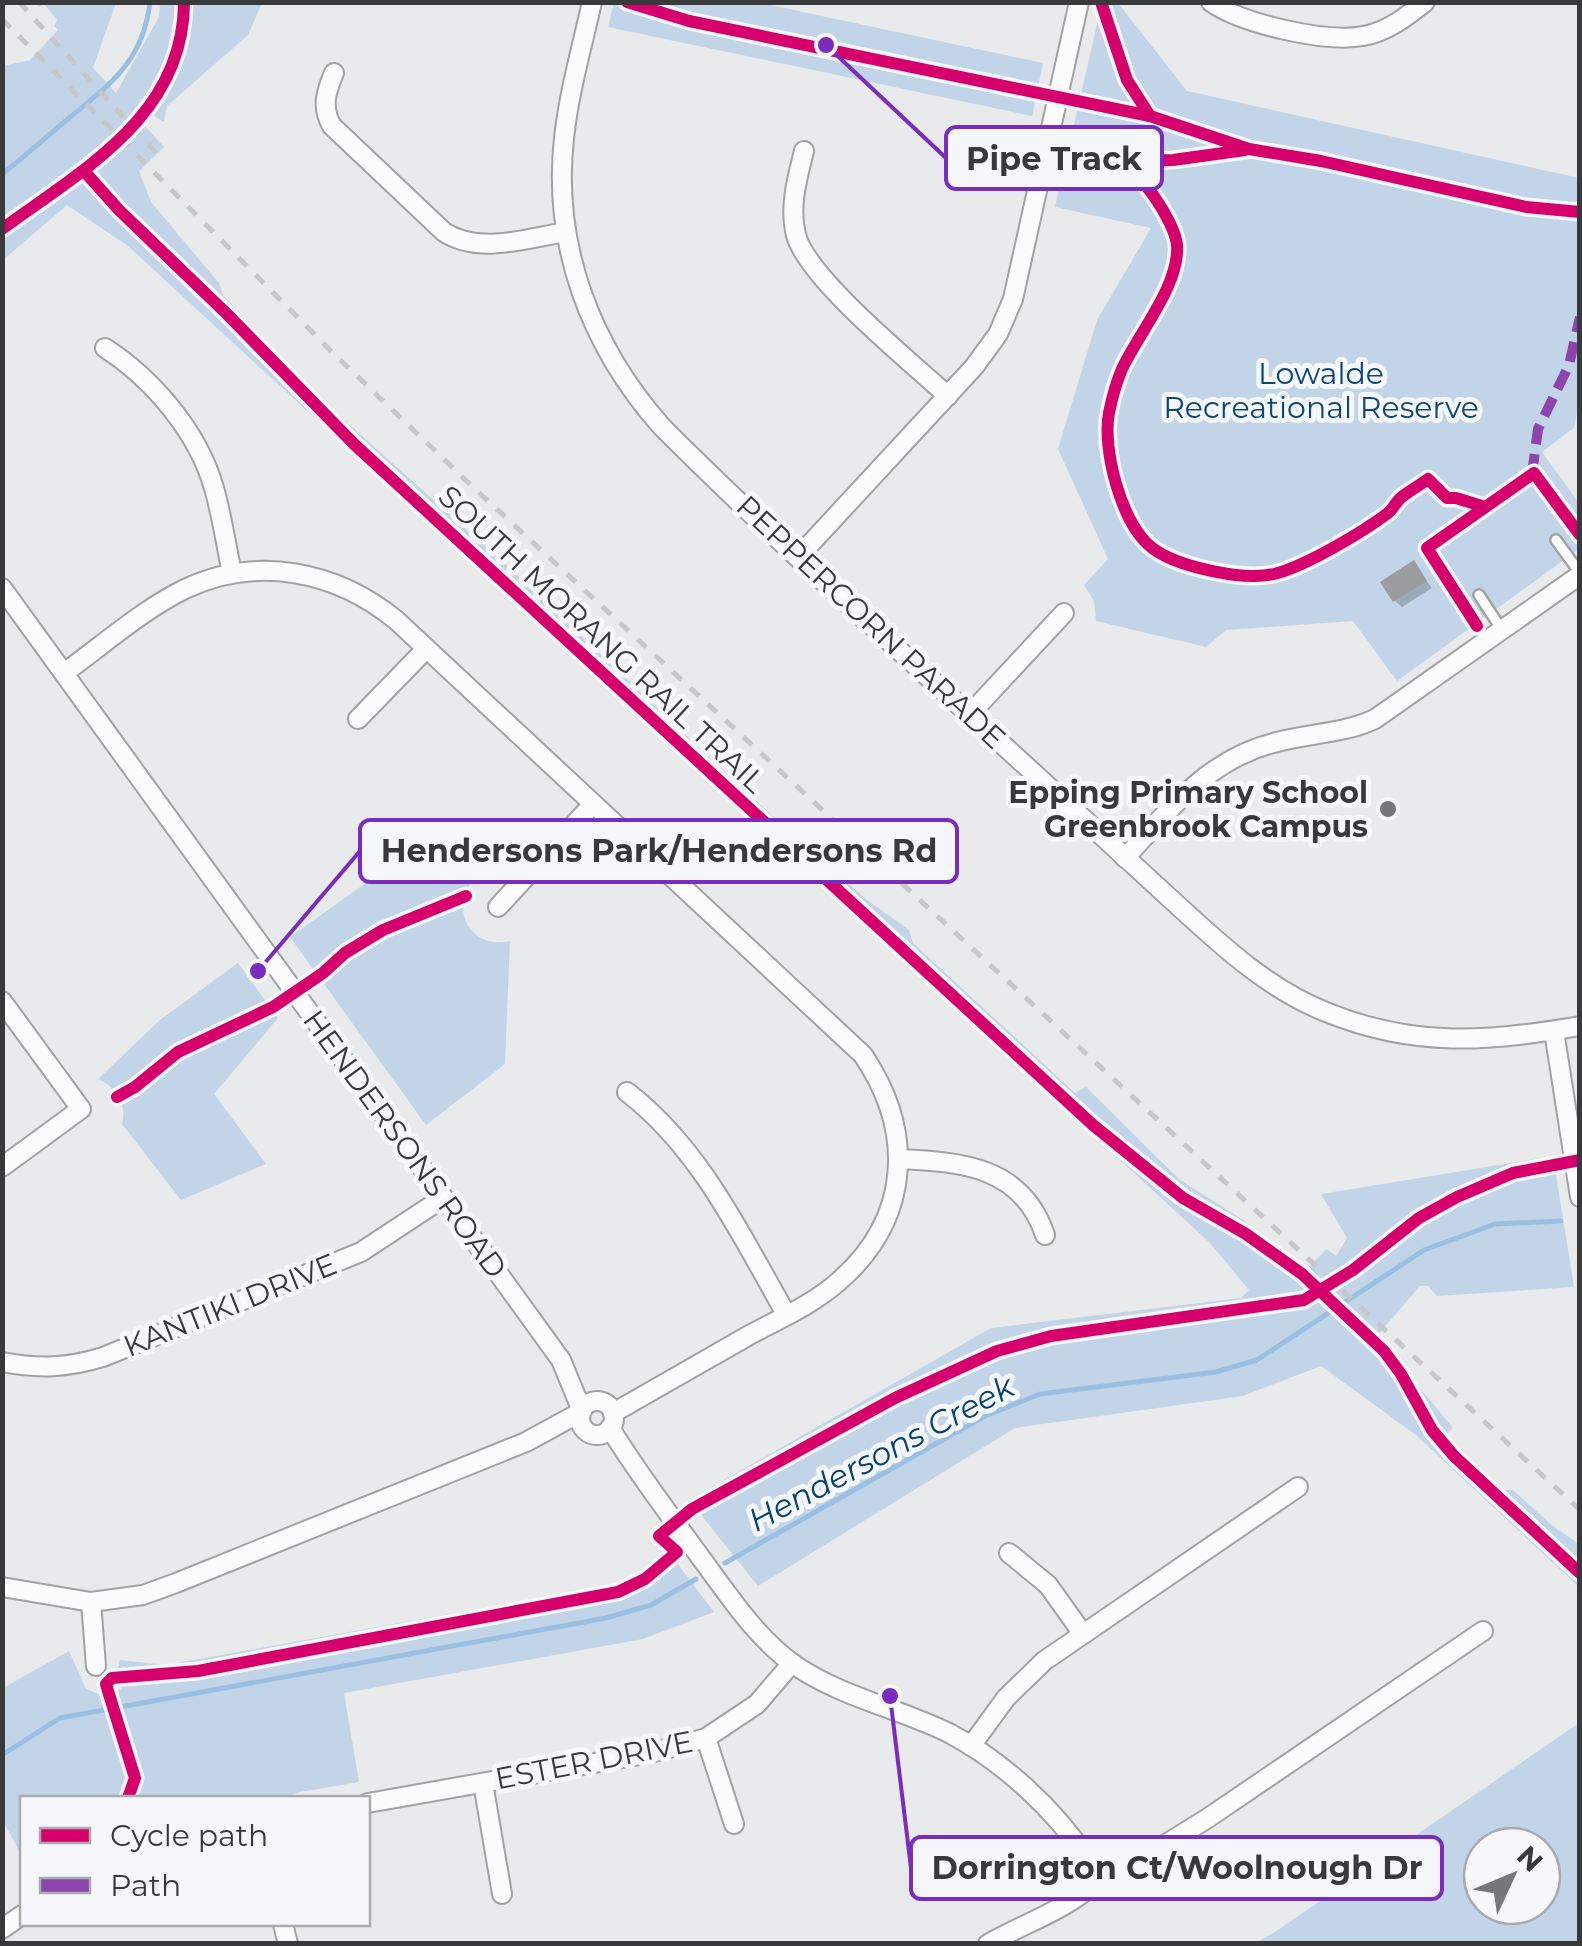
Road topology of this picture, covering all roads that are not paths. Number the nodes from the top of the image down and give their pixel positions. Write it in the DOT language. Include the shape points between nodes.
graph roads {
  1 [pos="592,2"];
  2 [pos="1080,2"];
  3 [pos="1211,2"];
  4 [pos="1425,2"];
  5 [pos="334,73"];
  6 [pos="804,152"];
  7 [pos="566,232"];
  8 [pos="106,348"];
  9 [pos="948,396"];
  10 [pos="1556,540"];
  11 [pos="799,556"];
  12 [pos="232,573"];
  13 [pos="1580,574"];
  14 [pos="2,588"];
  15 [pos="1479,595"];
  16 [pos="1064,613"];
  17 [pos="1502,630"];
  18 [pos="426,649"];
  19 [pos="64,673"];
  20 [pos="970,714"];
  21 [pos="358,718"];
  22 [pos="593,804"];
  23 [pos="1125,858"];
  24 [pos="498,907"];
  25 [pos="2,1001"];
  26 [pos="1580,1026"];
  27 [pos="1554,1030"];
  28 [pos="627,1092"];
  29 [pos="899,1159"];
  30 [pos="2,1167"];
  31 [pos="443,1198"];
  32 [pos="1580,1198"];
  33 [pos="1046,1235"];
  34 [pos="786,1314"];
  35 [pos="560,1360"];
  36 [pos="2,1362"];
  37 [pos="582,1411"];
  38 [pos="608,1414"];
  39 [pos="590,1433"];
  40 [pos="526,1442"];
  41 [pos="644,1484"];
  42 [pos="1298,1487"];
  43 [pos="1010,1553"];
  44 [pos="2,1587"];
  45 [pos="92,1602"];
  46 [pos="1483,1631"];
  47 [pos="1083,1634"];
  48 [pos="792,1663"];
  49 [pos="96,1666"];
  50 [pos="706,1738"];
  51 [pos="971,1746"];
  52 [pos="483,1783"];
  53 [pos="370,1804"];
  54 [pos="1041,1806"];
  55 [pos="734,1824"];
  56 [pos="1065,1871"];
  57 [pos="1090,1875"];
  58 [pos="502,1894"];
  59 [pos="1029,1920"];
  60 [pos="988,1944"];
  1 -- 7 [label="street, PEPPERCORN PARADE" via="564,136"];
  2 -- 9 [label="street" via="1013,299 988,351"];
  3 -- 4 [label="street" via="1253,20 1346,38 1380,31"];
  5 -- 7 [label="street" via="325,108 332,126 444,232 480,243"];
  6 -- 9 [label="street" via="794,202 802,252"];
  7 -- 11 [label="street, PEPPERCORN PARADE" via="584,306 622,377 662,427"];
  8 -- 12 [label="street" via="146,380 199,452 215,490"];
  9 -- 11 [label="street"];
  10 -- 13 [label="lane"];
  11 -- 20 [label="street, PEPPERCORN PARADE"];
  12 -- 18 [label="street" via="299,573 332,582 379,607"];
  12 -- 19 [label="street" via="182,591"];
  13 -- 17 [label="street"];
  14 -- 19 [label="street, HENDERSONS ROAD"];
  15 -- 17 [label="lane"];
  16 -- 20 [label="street"];
  17 -- 23 [label="street" via="1375,719 1254,748 1214,768"];
  18 -- 21 [label="street"];
  18 -- 22 [label="street"];
  19 -- 31 [label="street, HENDERSONS ROAD"];
  20 -- 23 [label="street, PEPPERCORN PARADE"];
  22 -- 24 [label="street"];
  22 -- 29 [label="street" via="864,1055 891,1104"];
  23 -- 27 [label="street, PEPPERCORN PARADE" via="1248,967 1324,1012 1429,1039"];
  25 -- 30 [label="street" via="81,1109"];
  26 -- 27 [label="street, PEPPERCORN PARADE"];
  27 -- 32 [label="street"];
  28 -- 34 [label="street" via="664,1124 701,1171"];
  29 -- 33 [label="street" via="957,1162 996,1176 1030,1204"];
  29 -- 34 [label="street" via="893,1199 874,1243 835,1285"];
  31 -- 35 [label="street, HENDERSONS ROAD"];
  31 -- 36 [label="street, KANTIKI DRIVE" via="361,1252 102,1357 50,1368"];
  34 -- 38 [label="street"];
  35 -- 37 [label="street, HENDERSONS ROAD"];
  35 -- 38 [label="street, HENDERSONS ROAD"];
  37 -- 38 [label="street" via="592,1402"];
  37 -- 39 [label="street"];
  37 -- 40 [label="street"];
  38 -- 39 [label="street" via="602,1434"];
  38 -- 41 [label="street, HENDERSONS ROAD"];
  39 -- 40 [label="street"];
  39 -- 41 [label="street"];
  40 -- 45 [label="street" via="143,1596"];
  41 -- 48 [label="street" via="750,1624"];
  42 -- 47 [label="street"];
  43 -- 47 [label="street" via="1048,1584"];
  44 -- 45 [label="street"];
  45 -- 49 [label="street"];
  46 -- 57 [label="street" via="1196,1826 1134,1863"];
  47 -- 51 [label="street" via="1025,1677"];
  48 -- 50 [label="street, ESTER DRIVE" via="758,1704"];
  48 -- 51 [label="street"];
  50 -- 52 [label="street, ESTER DRIVE"];
  50 -- 55 [label="street"];
  51 -- 54 [label="street"];
  52 -- 53 [label="street, ESTER DRIVE"];
  52 -- 58 [label="street"];
  54 -- 56 [label="street"];
  54 -- 57 [label="street" via="1077,1843"];
  56 -- 57 [label="street" via="1076,1858"];
  56 -- 57 [label="street" via="1072,1891"];
  56 -- 59 [label="street"];
  57 -- 59 [label="street" via="1069,1904"];
  59 -- 60 [label="street"];
}
